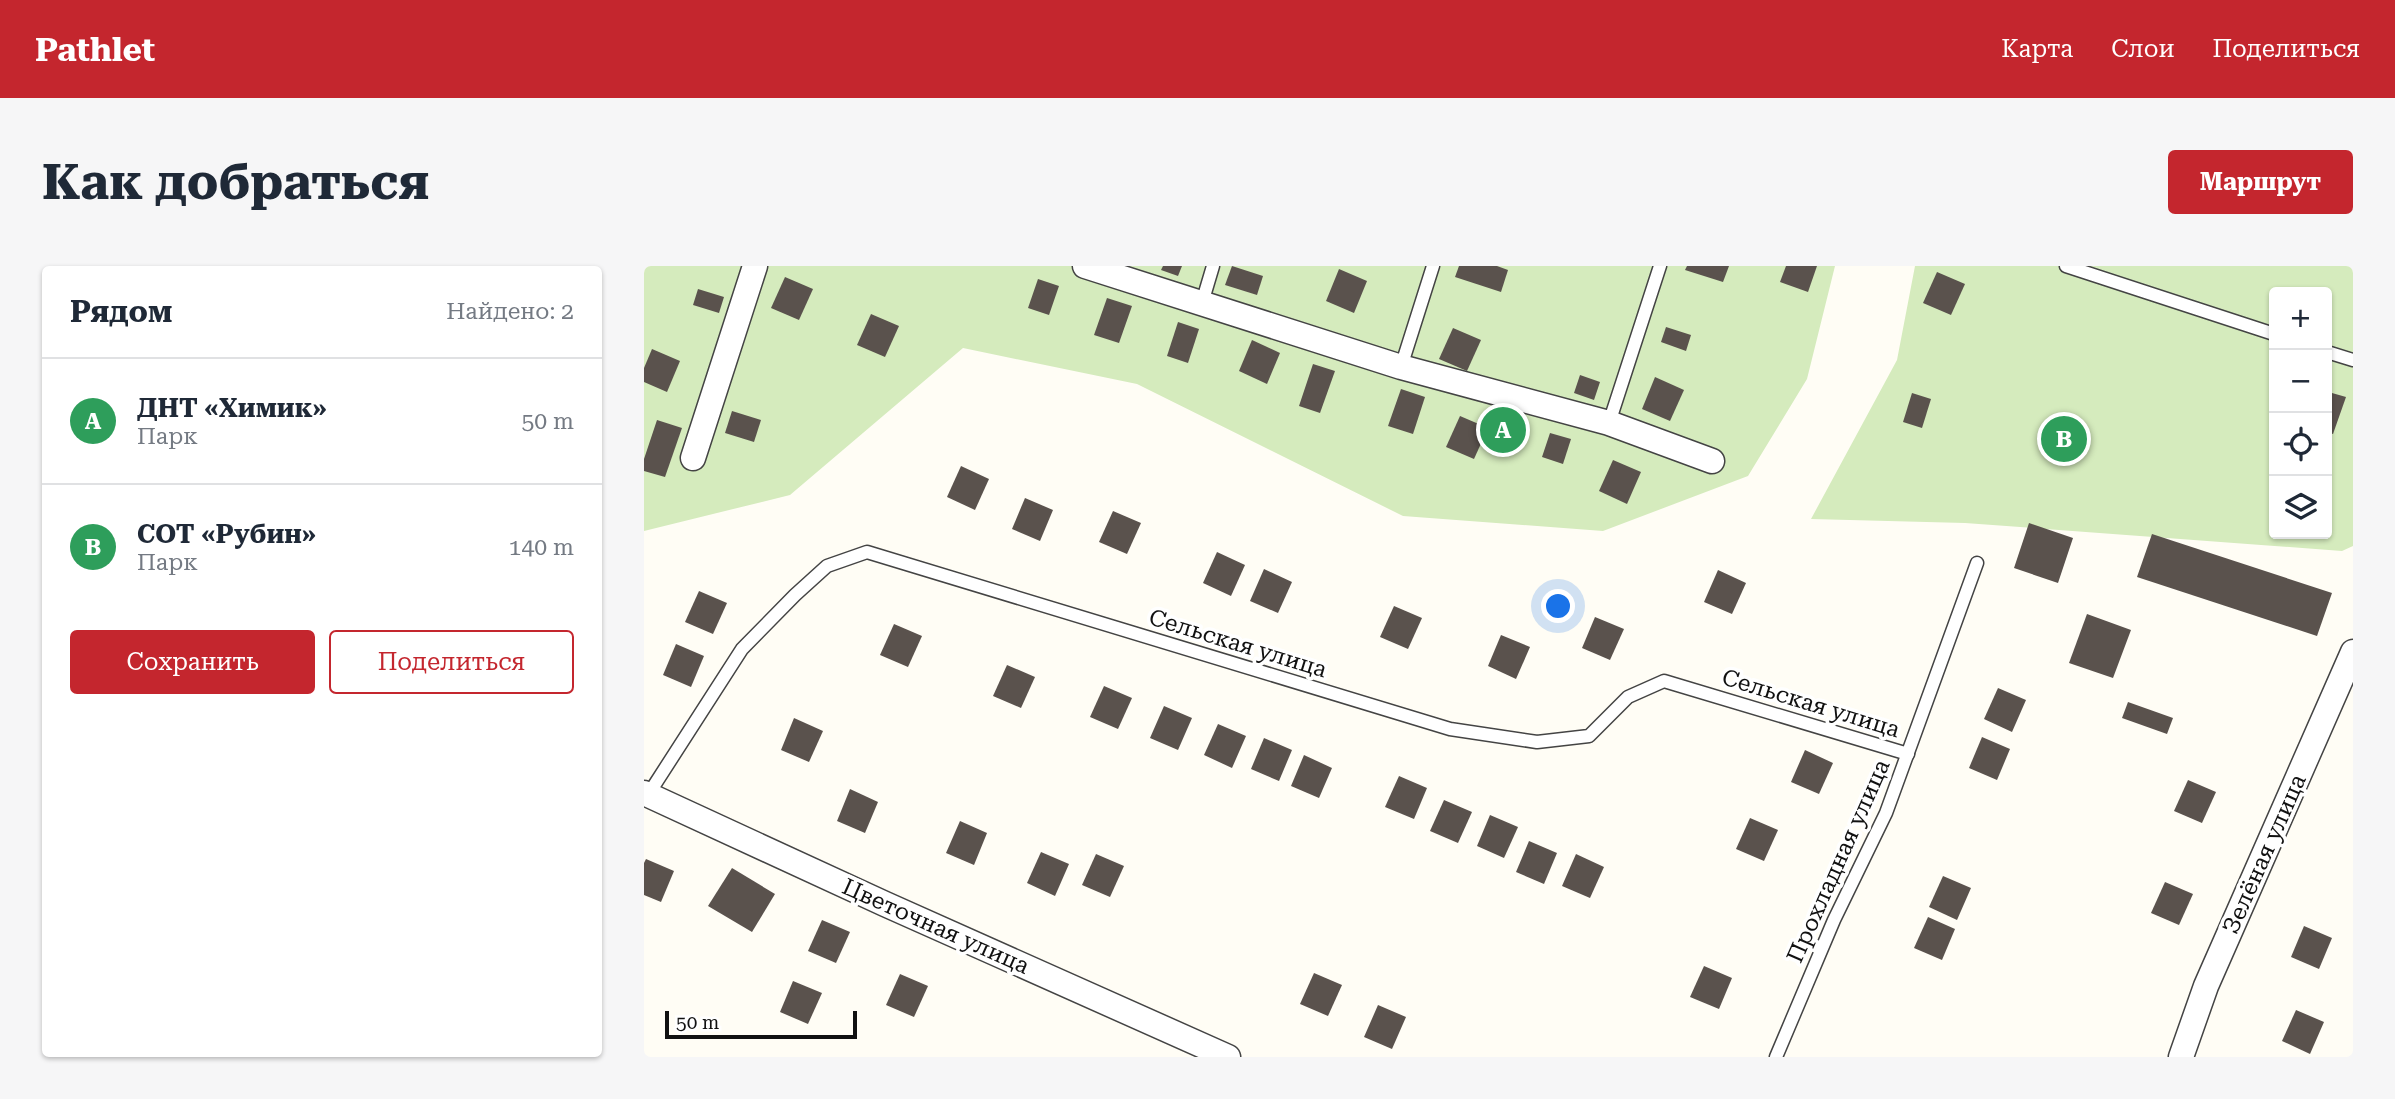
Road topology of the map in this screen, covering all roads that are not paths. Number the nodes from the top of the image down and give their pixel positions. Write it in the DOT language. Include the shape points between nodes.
graph roads {
  1 [pos="755,266"];
  2 [pos="1085,266"];
  3 [pos="1213,266"];
  4 [pos="1433,266"];
  5 [pos="1660,266"];
  6 [pos="2066,266"];
  7 [pos="1202,303"];
  8 [pos="2269,332"];
  9 [pos="2332,354"];
  10 [pos="2353,360"];
  11 [pos="1401,367"];
  12 [pos="1609,423"];
  13 [pos="694,458"];
  14 [pos="1712,461"];
  15 [pos="1977,563"];
  16 [pos="2353,652"];
  17 [pos="1908,754"];
  18 [pos="646,794"];
  19 [pos="1228,1057"];
  20 [pos="1776,1057"];
  21 [pos="2181,1057"];
  1 -- 13 [label="street"];
  2 -- 7 [label="street"];
  3 -- 7 [label="lane"];
  4 -- 11 [label="lane"];
  5 -- 12 [label="lane"];
  6 -- 8 [label="lane"];
  7 -- 11 [label="street"];
  9 -- 10 [label="lane"];
  11 -- 12 [label="street"];
  12 -- 14 [label="street"];
  15 -- 17 [label="lane, Прохладная улица"];
  16 -- 21 [label="street, Зелёная улица" via="2206,986"];
  17 -- 18 [label="lane, Сельская улица" via="1664,681 1628,697 1589,736 1537,742 1450,729 867,552 827,566 742,649"];
  17 -- 20 [label="lane, Прохладная улица"];
  18 -- 19 [label="street, Цветочная улица"];
}
